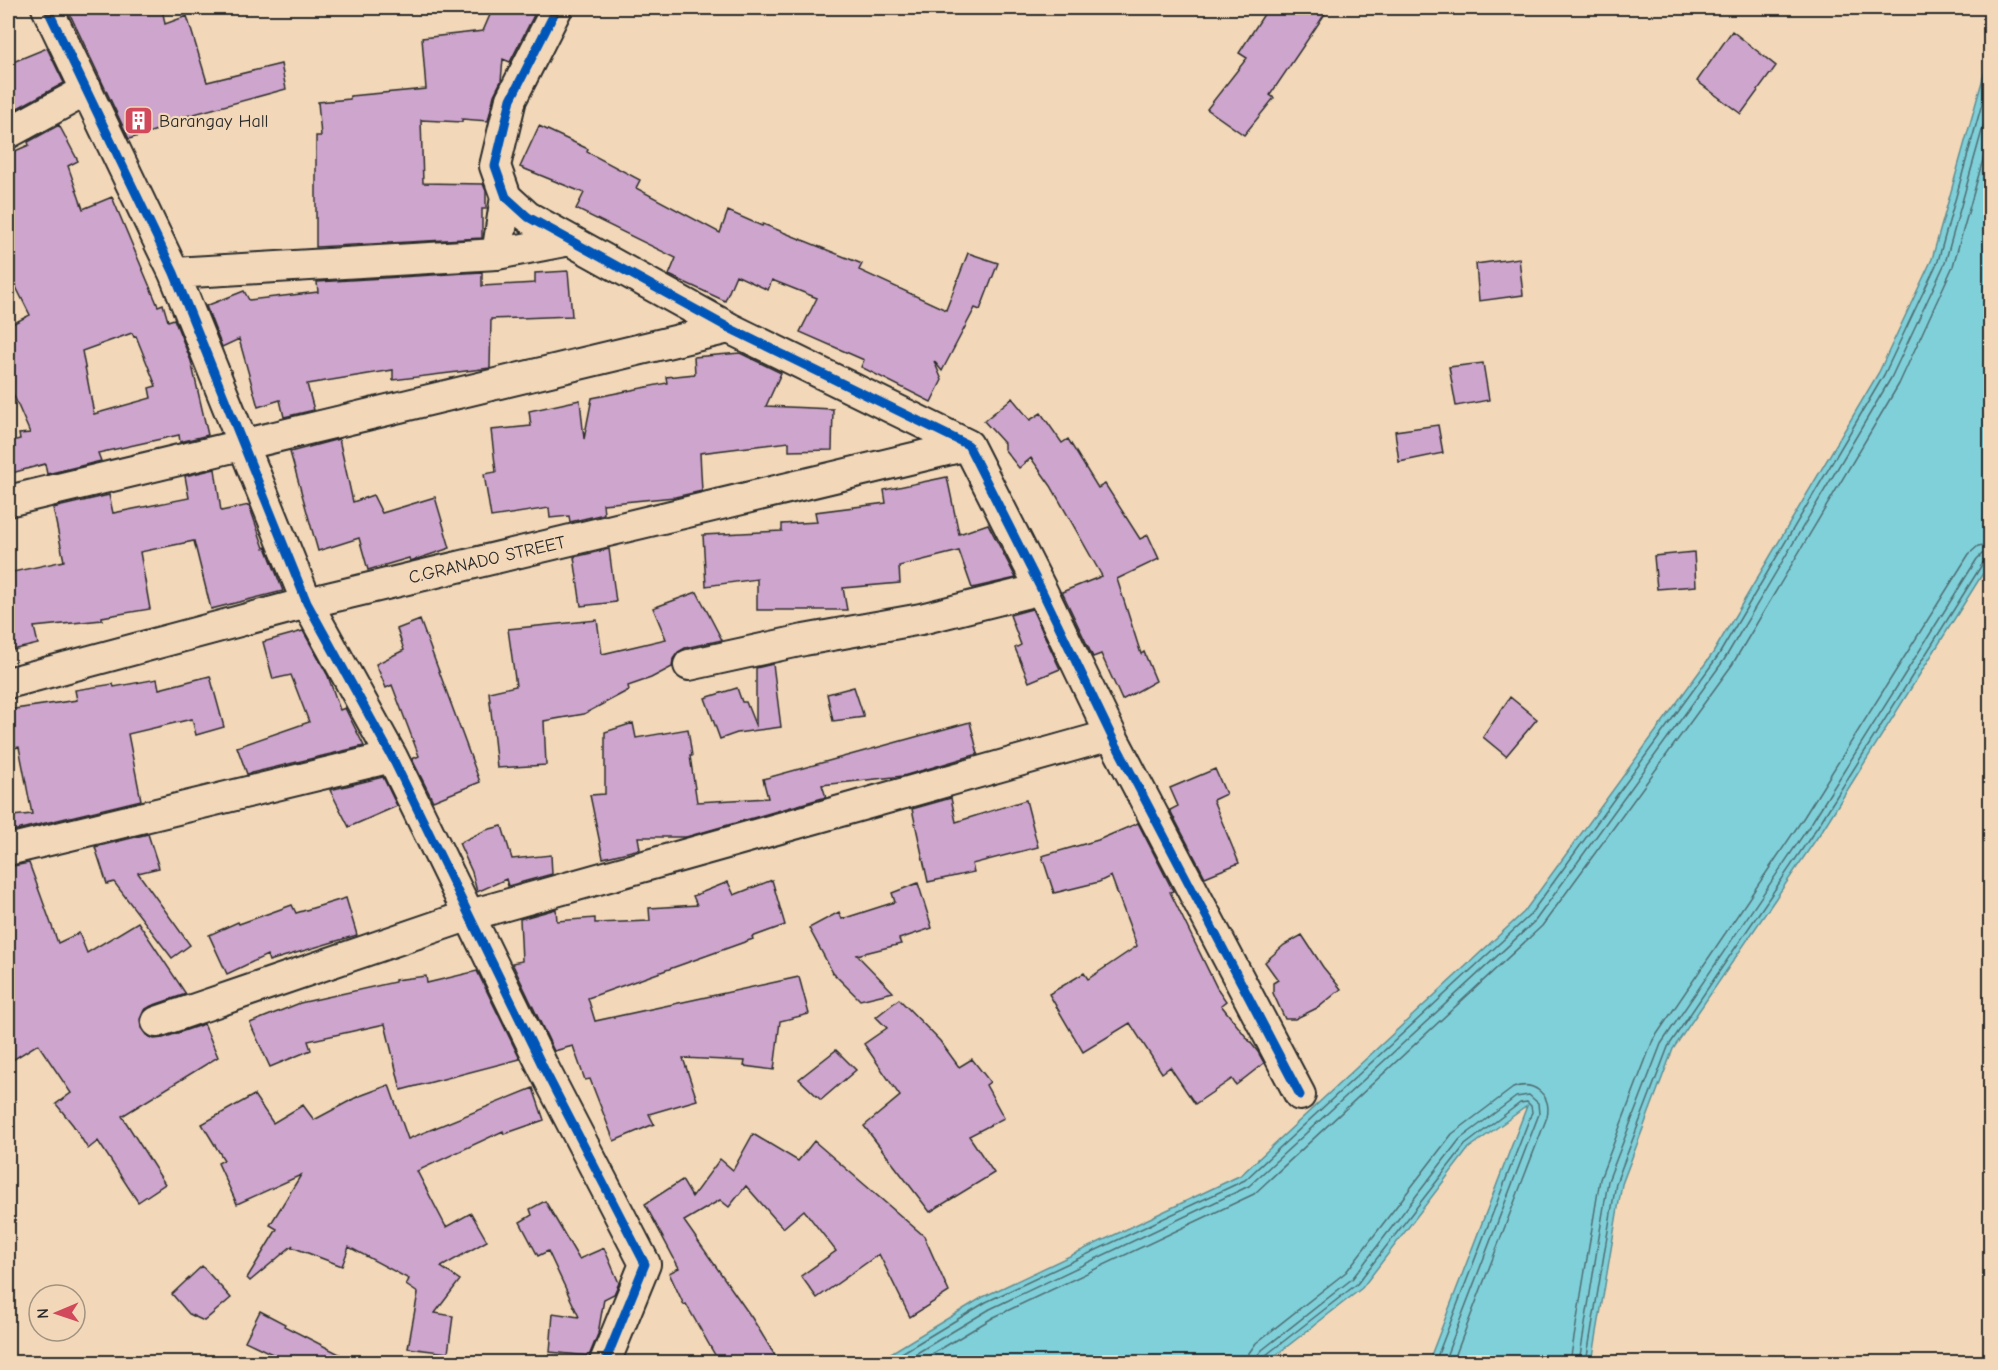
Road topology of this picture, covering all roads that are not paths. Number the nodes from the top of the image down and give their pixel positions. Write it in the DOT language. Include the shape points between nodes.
graph roads {
  1 [pos="47,8"];
  2 [pos="557,8"];
  3 [pos="87,90"];
  4 [pos="8,133"];
  5 [pos="506,197"];
  6 [pos="570,240"];
  7 [pos="497,254"];
  8 [pos="174,273"];
  9 [pos="729,328"];
  10 [pos="242,443"];
  11 [pos="968,445"];
  12 [pos="8,501"];
  13 [pos="1041,589"];
  14 [pos="306,603"];
  15 [pos="689,665"];
  16 [pos="8,683"];
  17 [pos="1111,735"];
  18 [pos="392,757"];
  19 [pos="8,850"];
  20 [pos="470,915"];
  21 [pos="158,1022"];
  22 [pos="1300,1095"];
  23 [pos="605,1362"];
  1 -- 3 [label="street"];
  2 -- 5 [label="street" via="512,99 495,166"];
  3 -- 4 [label="street"];
  3 -- 8 [label="street"];
  5 -- 6 [label="street" via="528,217"];
  5 -- 7 [label="street"];
  6 -- 7 [label="street"];
  6 -- 9 [label="street"];
  7 -- 8 [label="street"];
  8 -- 10 [label="street"];
  9 -- 10 [label="street"];
  9 -- 11 [label="street"];
  10 -- 12 [label="street"];
  10 -- 14 [label="street"];
  11 -- 13 [label="street"];
  11 -- 14 [label="street, C.GRANADO STREET"];
  13 -- 15 [label="street" via="921,619"];
  13 -- 17 [label="street"];
  14 -- 16 [label="street, C.GRANADO STREET"];
  14 -- 18 [label="street"];
  17 -- 20 [label="street"];
  17 -- 22 [label="street"];
  18 -- 19 [label="street"];
  18 -- 20 [label="street"];
  20 -- 21 [label="street"];
  20 -- 23 [label="street" via="645,1264"];
}
